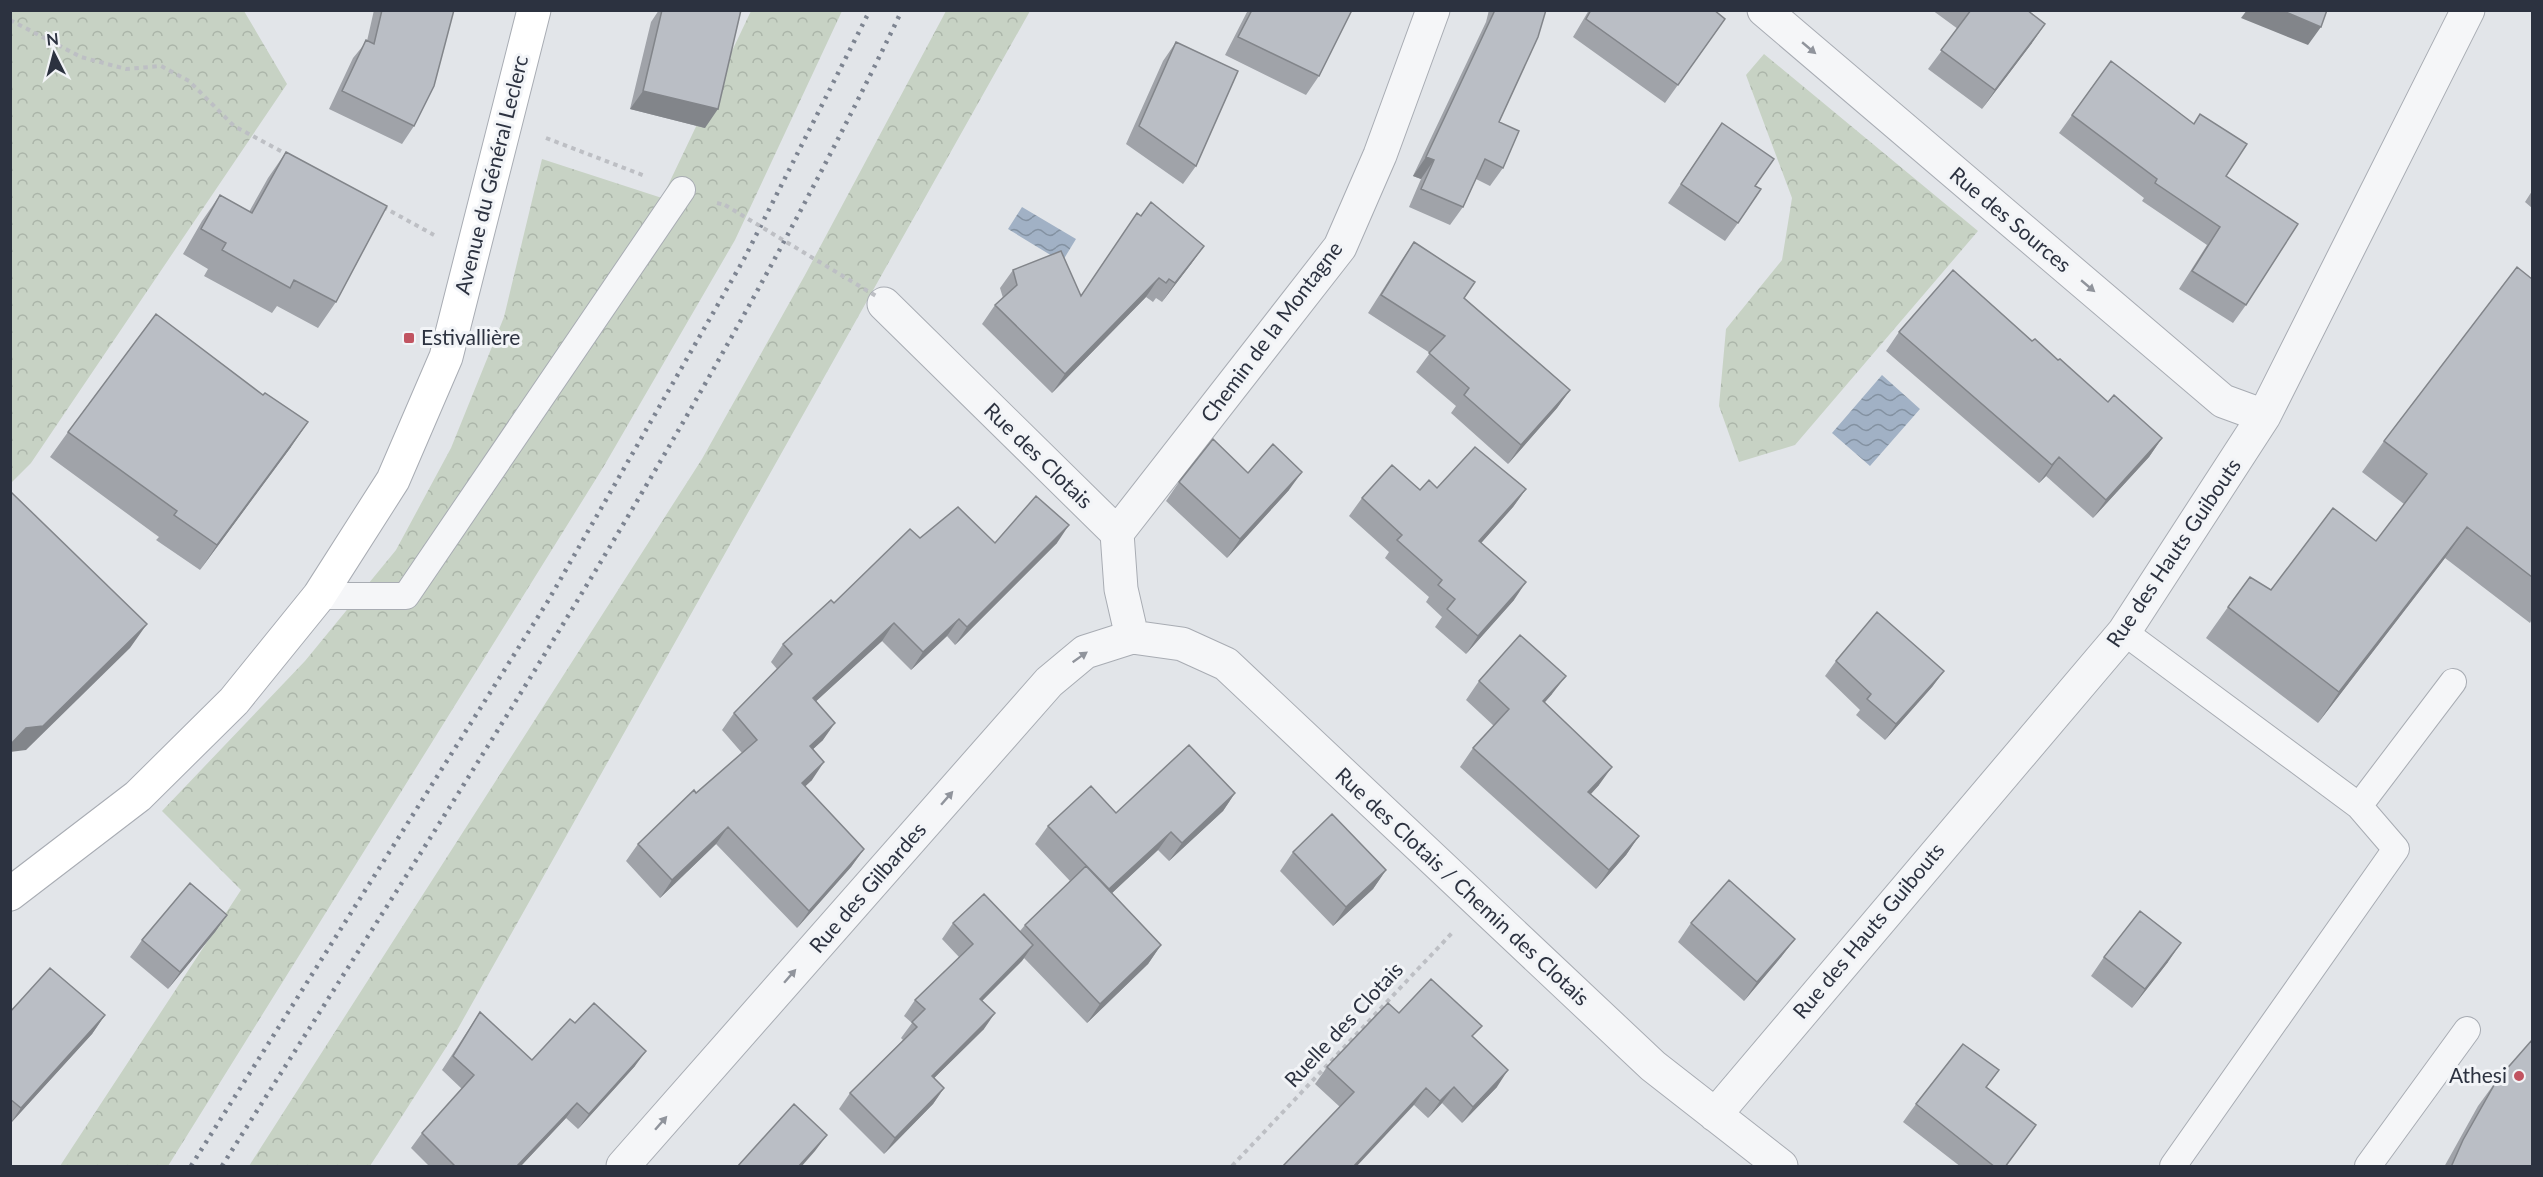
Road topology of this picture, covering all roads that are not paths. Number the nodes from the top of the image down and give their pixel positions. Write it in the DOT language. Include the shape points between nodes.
graph roads {
  1 [pos="534,10"];
  2 [pos="1433,10"];
  3 [pos="1764,10"];
  4 [pos="2468,10"];
  5 [pos="682,190"];
  6 [pos="880,300"];
  7 [pos="2264,416"];
  8 [pos="1117,533"];
  9 [pos="319,596"];
  10 [pos="2124,632"];
  11 [pos="1132,637"];
  12 [pos="2453,682"];
  13 [pos="2359,806"];
  14 [pos="10,894"];
  15 [pos="2467,1030"];
  16 [pos="1714,1115"];
  17 [pos="623,1167"];
  18 [pos="1781,1167"];
  19 [pos="2173,1167"];
  20 [pos="2368,1167"];
  1 -- 9 [label="main road, Avenue du Général Leclerc" via="446,357 393,480"];
  2 -- 8 [label="street, Chemin de la Montagne" via="1380,154 1340,247"];
  3 -- 7 [label="street, Rue des Sources, one-way" via="2223,401"];
  4 -- 7 [label="street, Rue des Hauts Guibouts"];
  5 -- 9 [label="lane" via="406,596"];
  6 -- 8 [label="street, Rue des Clotais"];
  7 -- 10 [label="street, Rue des Hauts Guibouts"];
  8 -- 11 [label="street" via="1121,589"];
  9 -- 14 [label="main road, Avenue du Général Leclerc" via="234,701 138,796"];
  10 -- 13 [label="lane"];
  10 -- 16 [label="street, Rue des Hauts Guibouts"];
  11 -- 16 [label="street, Rue des Clotais / Chemin des Clotais" via="1182,644 1226,664 1653,1066"];
  17 -- 11 [label="street, Rue des Gilbardes, one-way" via="1049,682 1085,652"];
  12 -- 13 [label="lane"];
  13 -- 19 [label="lane" via="2397,849"];
  15 -- 20 [label="lane"];
  16 -- 18 [label="street, Rue des Clotais / Chemin des Clotais"];
}
